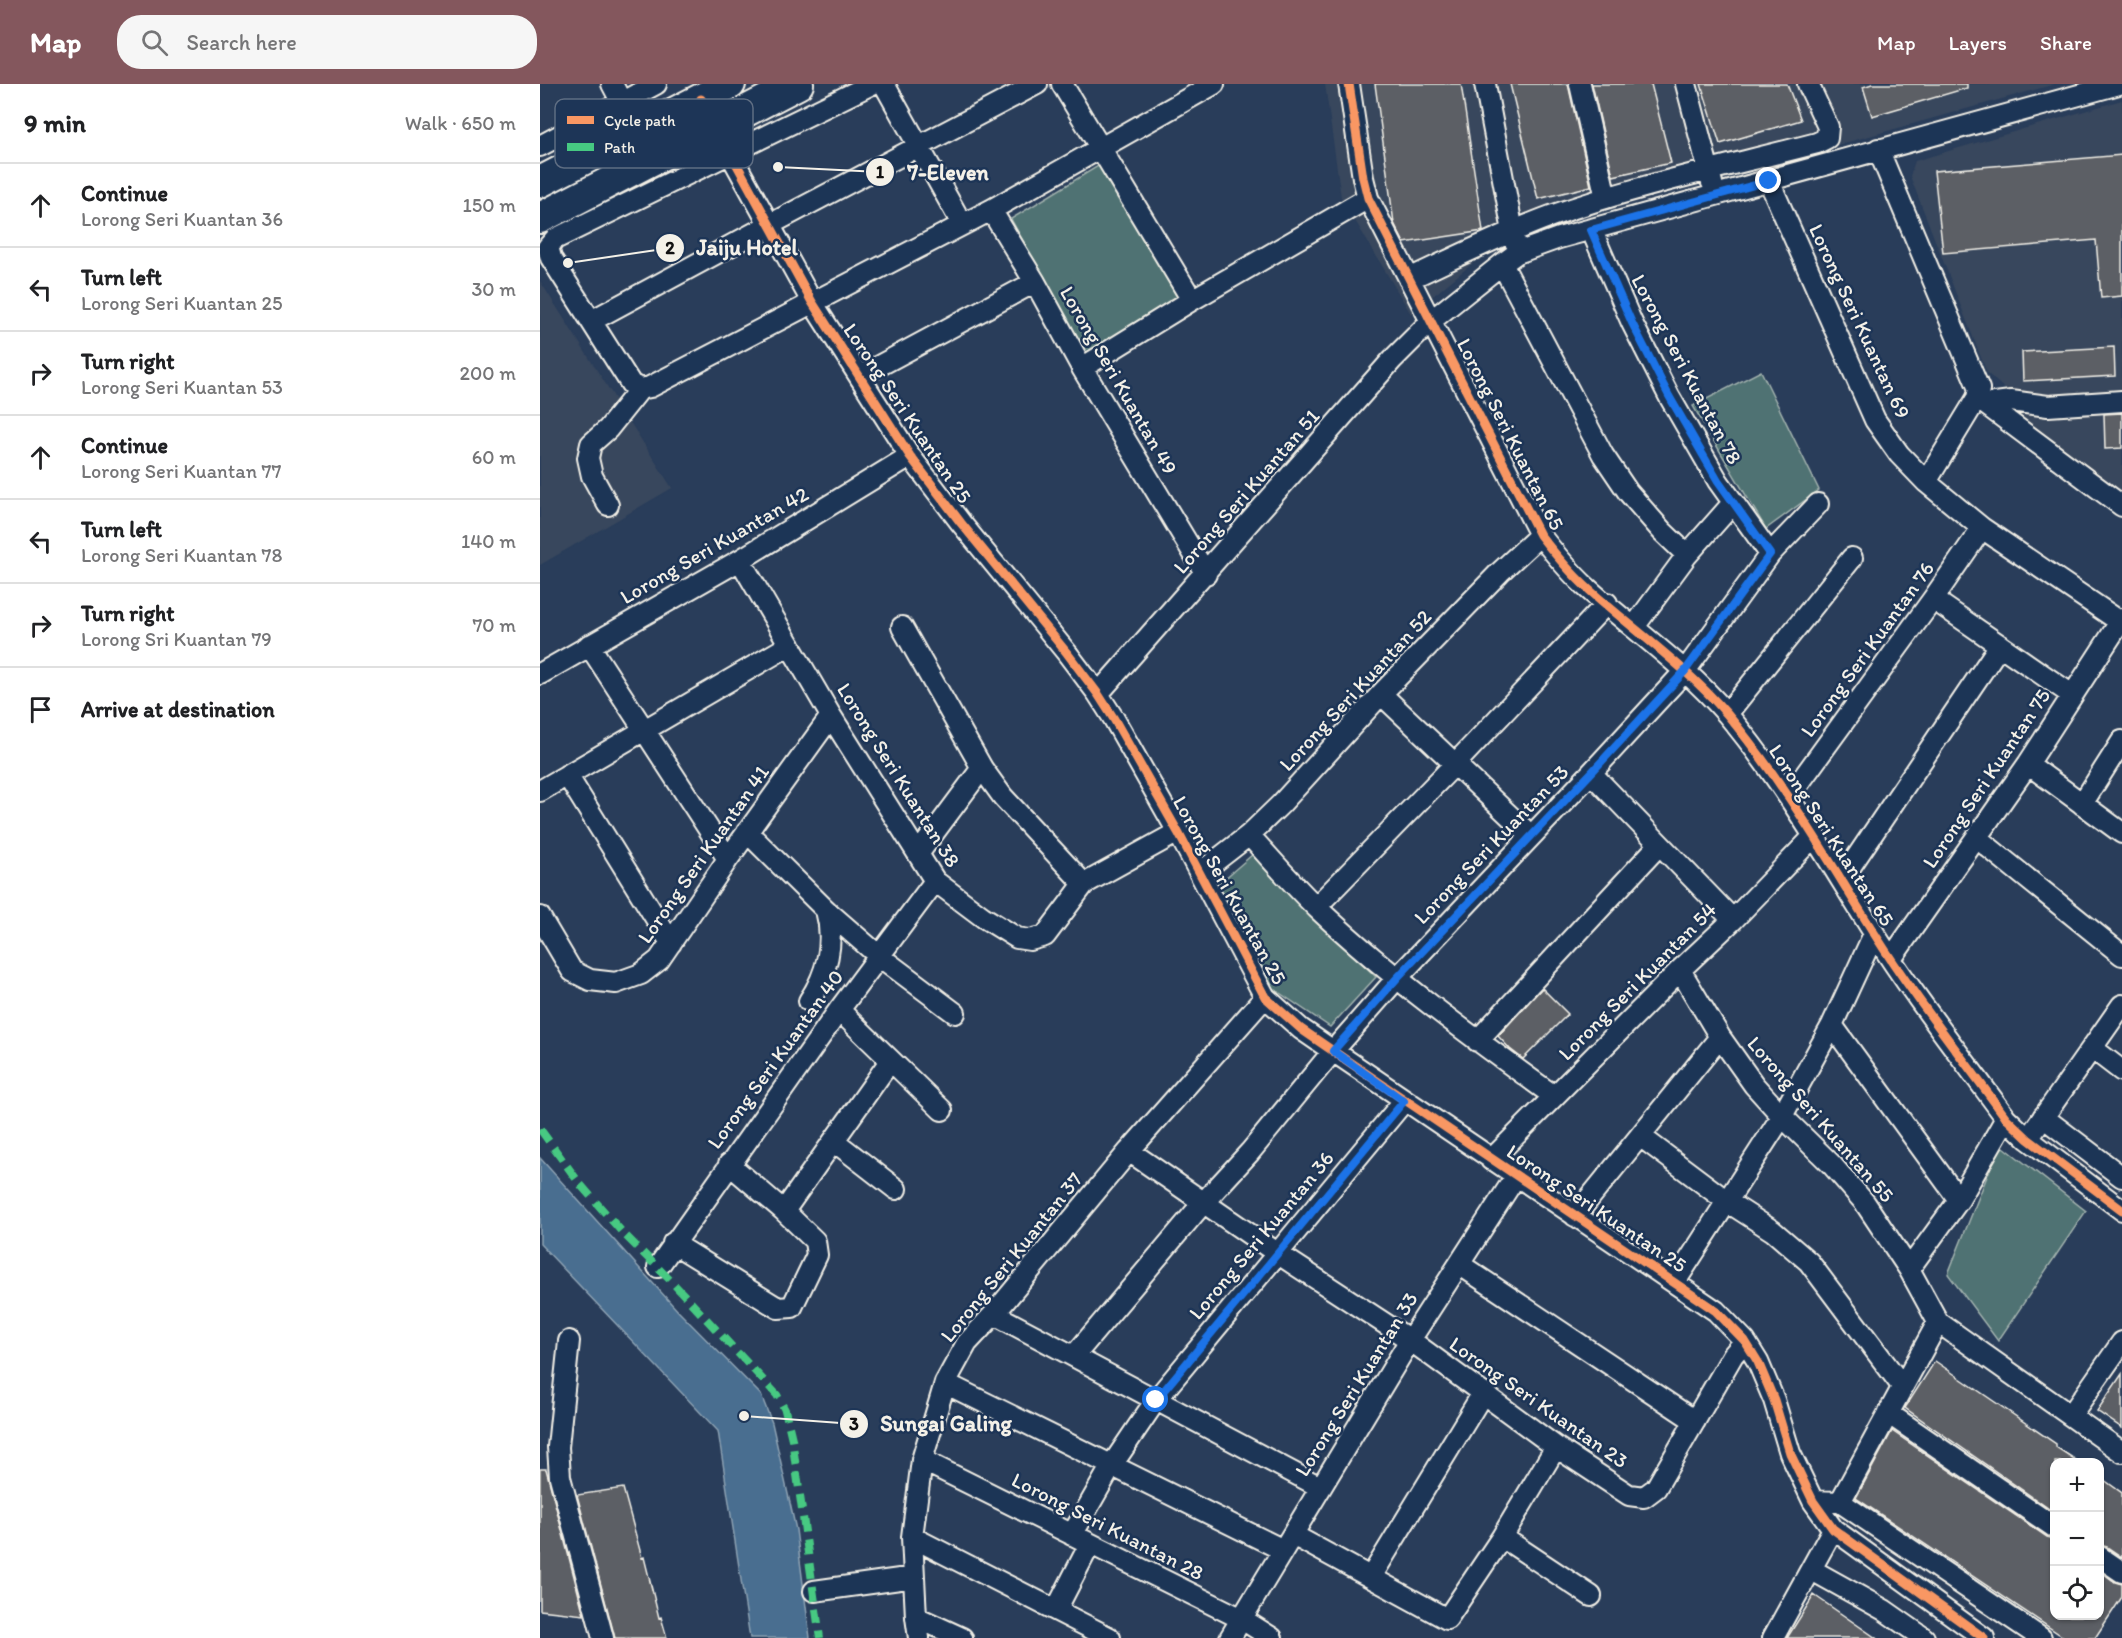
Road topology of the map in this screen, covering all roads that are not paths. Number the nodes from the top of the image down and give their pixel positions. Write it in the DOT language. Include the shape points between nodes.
graph roads {
  1 [pos="612,84"];
  2 [pos="656,84"];
  3 [pos="661,84"];
  4 [pos="730,84"];
  5 [pos="798,84"];
  6 [pos="872,84"];
  7 [pos="884,84"];
  8 [pos="1037,84"];
  9 [pos="1062,84"];
  10 [pos="1214,84"];
  11 [pos="1349,84"];
  12 [pos="1485,84"];
  13 [pos="1580,84"];
  14 [pos="1686,84"];
  15 [pos="1808,84"];
  16 [pos="2119,84"];
  17 [pos="620,99"];
  18 [pos="629,99"];
  19 [pos="680,99"];
  20 [pos="700,99"];
  21 [pos="753,108"];
  22 [pos="555,138"];
  23 [pos="753,143"];
  24 [pos="540,146"];
  25 [pos="919,146"];
  26 [pos="1101,148"];
  27 [pos="1878,149"];
  28 [pos="567,168"];
  29 [pos="637,168"];
  30 [pos="701,168"];
  31 [pos="738,168"];
  32 [pos="1708,171"];
  33 [pos="1769,181"];
  34 [pos="540,182"];
  35 [pos="1716,196"];
  36 [pos="1368,198"];
  37 [pos="1606,198"];
  38 [pos="991,210"];
  39 [pos="540,218"];
  40 [pos="962,224"];
  41 [pos="769,225"];
  42 [pos="1591,230"];
  43 [pos="1512,231"];
  44 [pos="1510,258"];
  45 [pos="1409,279"];
  46 [pos="1035,282"];
  47 [pos="1192,300"];
  48 [pos="812,302"];
  49 [pos="1432,320"];
  50 [pos="591,321"];
  51 [pos="1082,368"];
  52 [pos="860,376"];
  53 [pos="640,389"];
  54 [pos="1982,401"];
  55 [pos="2122,401"];
  56 [pos="910,456"];
  57 [pos="1926,482"];
  58 [pos="1733,503"];
  59 [pos="1818,504"];
  60 [pos="608,505"];
  61 [pos="2122,506"];
  62 [pos="1982,528"];
  63 [pos="1540,535"];
  64 [pos="1770,554"];
  65 [pos="1687,555"];
  66 [pos="1852,558"];
  67 [pos="740,560"];
  68 [pos="1206,574"];
  69 [pos="1933,599"];
  70 [pos="1607,603"];
  71 [pos="2121,622"];
  72 [pos="902,627"];
  73 [pos="1634,627"];
  74 [pos="589,645"];
  75 [pos="790,645"];
  76 [pos="2000,645"];
  77 [pos="1685,671"];
  78 [pos="540,674"];
  79 [pos="1098,694"];
  80 [pos="1381,694"];
  81 [pos="2072,695"];
  82 [pos="1727,714"];
  83 [pos="831,716"];
  84 [pos="644,730"];
  85 [pos="2122,741"];
  86 [pos="2028,764"];
  87 [pos="1455,765"];
  88 [pos="982,768"];
  89 [pos="1591,773"];
  90 [pos="567,775"];
  91 [pos="540,791"];
  92 [pos="1789,797"];
  93 [pos="2082,804"];
  94 [pos="747,832"];
  95 [pos="1178,832"];
  96 [pos="2122,833"];
  97 [pos="1249,836"];
  98 [pos="1531,836"];
  99 [pos="1815,836"];
  100 [pos="1977,838"];
  101 [pos="1659,845"];
  102 [pos="918,854"];
  103 [pos="728,859"];
  104 [pos="1200,873"];
  105 [pos="1842,879"];
  106 [pos="935,881"];
  107 [pos="1084,884"];
  108 [pos="1316,907"];
  109 [pos="826,910"];
  110 [pos="540,917"];
  111 [pos="1733,920"];
  112 [pos="1874,934"];
  113 [pos="671,943"];
  114 [pos="2122,955"];
  115 [pos="879,956"];
  116 [pos="1891,959"];
  117 [pos="1680,970"];
  118 [pos="1398,977"];
  119 [pos="1265,997"];
  120 [pos="809,1001"];
  121 [pos="2122,1005"];
  122 [pos="838,1010"];
  123 [pos="955,1013"];
  124 [pos="1832,1025"];
  125 [pos="1720,1037"];
  126 [pos="1477,1041"];
  127 [pos="2092,1048"];
  128 [pos="1333,1051"];
  129 [pos="890,1061"];
  130 [pos="2122,1071"];
  131 [pos="1554,1096"];
  132 [pos="1404,1101"];
  133 [pos="942,1110"];
  134 [pos="1782,1116"];
  135 [pos="2043,1117"];
  136 [pos="2006,1119"];
  137 [pos="1640,1136"];
  138 [pos="2028,1139"];
  139 [pos="834,1140"];
  140 [pos="1129,1151"];
  141 [pos="1491,1160"];
  142 [pos="729,1164"];
  143 [pos="1516,1176"];
  144 [pos="2122,1177"];
  145 [pos="896,1190"];
  146 [pos="1959,1200"];
  147 [pos="1728,1202"];
  148 [pos="1203,1203"];
  149 [pos="2122,1210"];
  150 [pos="783,1211"];
  151 [pos="1575,1216"];
  152 [pos="673,1243"];
  153 [pos="1277,1253"];
  154 [pos="1459,1264"];
  155 [pos="657,1267"];
  156 [pos="1909,1269"];
  157 [pos="1675,1282"];
  158 [pos="994,1314"];
  159 [pos="1938,1322"];
  160 [pos="1410,1340"];
  161 [pos="569,1341"];
  162 [pos="1745,1341"];
  163 [pos="2122,1342"];
  164 [pos="1074,1356"];
  165 [pos="945,1383"];
  166 [pos="1902,1386"];
  167 [pos="1483,1393"];
  168 [pos="1156,1400"];
  169 [pos="1887,1413"];
  170 [pos="2071,1414"];
  171 [pos="1695,1421"];
  172 [pos="1556,1447"];
  173 [pos="2122,1452"];
  174 [pos="922,1460"];
  175 [pos="1112,1465"];
  176 [pos="1320,1487"];
  177 [pos="1813,1501"];
  178 [pos="1840,1502"];
  179 [pos="2050,1524"];
  180 [pos="1833,1529"];
  181 [pos="912,1537"];
  182 [pos="1502,1537"];
  183 [pos="1081,1540"];
  184 [pos="1288,1543"];
  185 [pos="2104,1560"];
  186 [pos="1812,1570"];
  187 [pos="2122,1572"];
  188 [pos="914,1576"];
  189 [pos="1371,1577"];
  190 [pos="814,1591"];
  191 [pos="1591,1596"];
  192 [pos="1056,1610"];
  193 [pos="916,1617"];
  194 [pos="1242,1619"];
  195 [pos="1081,1631"];
  196 [pos="603,1638"];
  197 [pos="919,1638"];
  198 [pos="962,1638"];
  199 [pos="1110,1638"];
  200 [pos="1230,1638"];
  201 [pos="1272,1638"];
  202 [pos="1773,1638"];
  203 [pos="1924,1638"];
  204 [pos="1984,1638"];
  205 [pos="2041,1638"];
  1 -- 17 [label="street"];
  2 -- 18 [label="street"];
  3 -- 19 [label="street, Lorong Seri Kuantan 25"];
  4 -- 20 [label="highway"];
  5 -- 21 [label="highway"];
  6 -- 23 [label="street"];
  7 -- 25 [label="street"];
  8 -- 25 [label="street"];
  9 -- 26 [label="street"];
  10 -- 26 [label="street"];
  11 -- 36 [label="street, Lorong Seri Kuantan 65"];
  12 -- 43 [label="street"];
  13 -- 37 [label="street"];
  14 -- 32 [label="street"];
  15 -- 32 [label="street" via="1828,128 1827,138"];
  16 -- 27 [label="street, Lorong Seri Kuantan 51"];
  22 -- 24 [label="street"];
  25 -- 40 [label="street"];
  25 -- 41 [label="street"];
  26 -- 38 [label="street"];
  26 -- 47 [label="street"];
  27 -- 33 [label="street, Lorong Seri Kuantan 51"];
  27 -- 54 [label="street" via="1979,384"];
  28 -- 34 [label="highway"];
  29 -- 39 [label="highway"];
  30 -- 50 [label="street" via="555,239 548,247"];
  31 -- 41 [label="street, Lorong Seri Kuantan 25"];
  32 -- 35 [label="street"];
  32 -- 37 [label="street"];
  33 -- 35 [label="street, Lorong Seri Kuantan 51"];
  33 -- 57 [label="street, Lorong Seri Kuantan 69" via="1875,420 1899,454"];
  35 -- 42 [label="street, Lorong Seri Kuantan 51"];
  36 -- 45 [label="street, Lorong Seri Kuantan 65"];
  36 -- 47 [label="street"];
  37 -- 43 [label="street"];
  38 -- 40 [label="street"];
  38 -- 46 [label="street, Lorong Seri Kuantan 49"];
  40 -- 48 [label="street"];
  41 -- 48 [label="street, Lorong Seri Kuantan 25"];
  41 -- 50 [label="street"];
  42 -- 44 [label="street, Lorong Seri Kuantan 51"];
  42 -- 58 [label="street, Lorong Seri Kuantan 78" via="1669,396"];
  43 -- 44 [label="street"];
  43 -- 45 [label="street"];
  44 -- 49 [label="street, Lorong Seri Kuantan 51"];
  44 -- 65 [label="street" via="1603,454 1628,492"];
  45 -- 49 [label="street, Lorong Seri Kuantan 65"];
  46 -- 51 [label="street, Lorong Seri Kuantan 49"];
  46 -- 52 [label="street"];
  47 -- 51 [label="street"];
  48 -- 52 [label="street, Lorong Seri Kuantan 25"];
  48 -- 53 [label="street"];
  49 -- 63 [label="street, Lorong Seri Kuantan 65"];
  49 -- 68 [label="street, Lorong Seri Kuantan 51"];
  50 -- 53 [label="street" via="631,384"];
  51 -- 68 [label="street, Lorong Seri Kuantan 49"];
  52 -- 56 [label="street, Lorong Seri Kuantan 25"];
  53 -- 60 [label="street" via="591,444 588,458 592,476"];
  54 -- 55 [label="street" via="2048,406"];
  54 -- 57 [label="street"];
  54 -- 61 [label="street"];
  56 -- 67 [label="street, Lorong Seri Kuantan 42"];
  56 -- 79 [label="street, Lorong Seri Kuantan 25"];
  57 -- 62 [label="street, Lorong Seri Kuantan 69"];
  58 -- 64 [label="street, Lorong Seri Kuantan 78"];
  58 -- 65 [label="street"];
  59 -- 64 [label="street, Lorong Seri Kuantan 53"];
  62 -- 69 [label="street, Lorong Seri Kuantan 76"];
  62 -- 71 [label="street, Lorong Seri Kuantan 69"];
  63 -- 70 [label="street, Lorong Seri Kuantan 65" via="1560,560"];
  63 -- 80 [label="street, Lorong Seri Kuantan 52"];
  64 -- 77 [label="street, Lorong Seri Kuantan 53"];
  65 -- 73 [label="street"];
  66 -- 82 [label="street"];
  67 -- 74 [label="street, Lorong Seri Kuantan 42"];
  67 -- 75 [label="street, Lorong Seri Kuantan 38"];
  68 -- 79 [label="street, Lorong Seri Kuantan 51"];
  69 -- 76 [label="street"];
  69 -- 92 [label="street, Lorong Seri Kuantan 76"];
  70 -- 73 [label="street, Lorong Seri Kuantan 65"];
  70 -- 87 [label="street"];
  71 -- 81 [label="street, Lorong Seri Kuantan 75"];
  72 -- 88 [label="street"];
  73 -- 77 [label="street, Lorong Seri Kuantan 65"];
  74 -- 78 [label="street, Lorong Seri Kuantan 42"];
  74 -- 84 [label="street"];
  75 -- 83 [label="street, Lorong Seri Kuantan 38"];
  75 -- 84 [label="street"];
  76 -- 81 [label="street"];
  76 -- 105 [label="street"];
  77 -- 82 [label="street, Lorong Seri Kuantan 65"];
  77 -- 89 [label="street, Lorong Seri Kuantan 53"];
  79 -- 95 [label="street, Lorong Seri Kuantan 25"];
  80 -- 87 [label="street"];
  80 -- 97 [label="street, Lorong Seri Kuantan 52"];
  81 -- 86 [label="street, Lorong Seri Kuantan 75"];
  82 -- 92 [label="street, Lorong Seri Kuantan 65"];
  83 -- 94 [label="street, Lorong Seri Kuantan 41"];
  83 -- 102 [label="street, Lorong Seri Kuantan 38"];
  84 -- 90 [label="street"];
  84 -- 103 [label="street"];
  85 -- 93 [label="street"];
  86 -- 93 [label="street"];
  86 -- 100 [label="street, Lorong Seri Kuantan 75"];
  87 -- 98 [label="street"];
  87 -- 108 [label="street"];
  88 -- 102 [label="street"];
  88 -- 107 [label="street"];
  89 -- 98 [label="street, Lorong Seri Kuantan 53"];
  89 -- 101 [label="street"];
  90 -- 91 [label="street"];
  90 -- 113 [label="street"];
  92 -- 99 [label="street, Lorong Seri Kuantan 65"];
  93 -- 96 [label="street"];
  94 -- 103 [label="street, Lorong Seri Kuantan 41"];
  94 -- 109 [label="street"];
  95 -- 104 [label="street, Lorong Seri Kuantan 25"];
  95 -- 107 [label="street, Lorong Seri Kuantan 38"];
  97 -- 104 [label="street, Lorong Seri Kuantan 52"];
  97 -- 108 [label="street"];
  98 -- 118 [label="street, Lorong Seri Kuantan 53"];
  99 -- 105 [label="street, Lorong Seri Kuantan 65"];
  99 -- 111 [label="street, Lorong Seri Kuantan 54"];
  100 -- 114 [label="street"];
  100 -- 116 [label="street, Lorong Seri Kuantan 75"];
  101 -- 111 [label="street"];
  101 -- 126 [label="street"];
  102 -- 106 [label="street, Lorong Seri Kuantan 38"];
  103 -- 113 [label="street, Lorong Seri Kuantan 41"];
  104 -- 119 [label="street, Lorong Seri Kuantan 25"];
  105 -- 112 [label="street, Lorong Seri Kuantan 65"];
  106 -- 107 [label="street, Lorong Seri Kuantan 38" via="983,917 1017,938 1030,940 1045,936"];
  106 -- 115 [label="street, Lorong Seri Kuantan 40"];
  108 -- 118 [label="street"];
  109 -- 115 [label="street"];
  109 -- 120 [label="street" via="830,947 821,983"];
  110 -- 113 [label="street, Lorong Seri Kuantan 41" via="572,971 590,980 616,983 641,974 659,960"];
  111 -- 117 [label="street, Lorong Seri Kuantan 54"];
  112 -- 116 [label="street, Lorong Seri Kuantan 65"];
  112 -- 124 [label="street"];
  115 -- 122 [label="street, Lorong Seri Kuantan 40"];
  115 -- 123 [label="street"];
  116 -- 136 [label="street, Lorong Seri Kuantan 65"];
  117 -- 125 [label="street, Lorong Seri Kuantan 55"];
  117 -- 131 [label="street, Lorong Seri Kuantan 54"];
  118 -- 126 [label="street"];
  118 -- 128 [label="street, Lorong Seri Kuantan 53"];
  119 -- 128 [label="street, Lorong Seri Kuantan 25"];
  119 -- 140 [label="street, Lorong Seri Kuantan 37"];
  121 -- 127 [label="street"];
  122 -- 129 [label="street"];
  122 -- 142 [label="street, Lorong Seri Kuantan 40"];
  124 -- 134 [label="street"];
  124 -- 146 [label="street"];
  125 -- 134 [label="street, Lorong Seri Kuantan 55"];
  125 -- 137 [label="street"];
  126 -- 131 [label="street"];
  127 -- 130 [label="street"];
  127 -- 135 [label="street"];
  128 -- 132 [label="street, Lorong Seri Kuantan 25"];
  128 -- 148 [label="street, Lorong Seri Kuantan 53"];
  129 -- 133 [label="street"];
  129 -- 139 [label="street"];
  131 -- 141 [label="street, Lorong Seri Kuantan 54"];
  132 -- 141 [label="street, Lorong Seri Kuantan 25"];
  132 -- 153 [label="street, Lorong Seri Kuantan 36"];
  134 -- 147 [label="street"];
  134 -- 156 [label="street, Lorong Seri Kuantan 55" via="1865,1203"];
  135 -- 138 [label="street"];
  135 -- 144 [label="street"];
  136 -- 138 [label="street, Lorong Seri Kuantan 65"];
  136 -- 146 [label="street"];
  137 -- 147 [label="street"];
  137 -- 151 [label="street"];
  138 -- 149 [label="street, Lorong Seri Kuantan 65"];
  139 -- 145 [label="street"];
  139 -- 150 [label="street"];
  140 -- 148 [label="street, Lorong Seri Kuantan 23"];
  140 -- 158 [label="street, Lorong Seri Kuantan 37"];
  141 -- 143 [label="street, Lorong Seri Kuantan 25"];
  142 -- 150 [label="street"];
  142 -- 152 [label="street, Lorong Seri Kuantan 40"];
  143 -- 151 [label="street, Lorong Seri Kuantan 25"];
  143 -- 154 [label="street, Lorong Seri Kuantan 33"];
  146 -- 156 [label="street"];
  147 -- 157 [label="street"];
  147 -- 166 [label="street" via="1773,1232 1809,1263"];
  148 -- 153 [label="street, Lorong Seri Kuantan 23"];
  148 -- 164 [label="street, Lorong Seri Kuantan 53"];
  150 -- 152 [label="street" via="817,1246 817,1255 792,1307 778,1308"];
  151 -- 157 [label="street, Lorong Seri Kuantan 25"];
  152 -- 155 [label="street, Lorong Seri Kuantan 40"];
  153 -- 160 [label="street, Lorong Seri Kuantan 23"];
  153 -- 168 [label="street, Lorong Seri Kuantan 36"];
  154 -- 160 [label="street, Lorong Seri Kuantan 33"];
  154 -- 171 [label="street"];
  156 -- 159 [label="street, Lorong Seri Kuantan 55"];
  157 -- 162 [label="street, Lorong Seri Kuantan 25" via="1716,1311"];
  158 -- 164 [label="street"];
  158 -- 165 [label="street, Lorong Seri Kuantan 37" via="967,1343"];
  159 -- 166 [label="street"];
  159 -- 170 [label="street, Lorong Seri Kuantan 55"];
  160 -- 167 [label="street, Lorong Seri Kuantan 23"];
  160 -- 176 [label="street, Lorong Seri Kuantan 33"];
  161 -- 196 [label="street" via="558,1447 560,1477"];
  162 -- 171 [label="street"];
  162 -- 177 [label="street, Lorong Seri Kuantan 25" via="1758,1362 1790,1453"];
  163 -- 170 [label="street"];
  164 -- 168 [label="street"];
  165 -- 174 [label="street, Lorong Seri Kuantan 37"];
  165 -- 175 [label="street"];
  166 -- 169 [label="street"];
  167 -- 172 [label="street, Lorong Seri Kuantan 23"];
  167 -- 189 [label="street"];
  168 -- 175 [label="street, Lorong Seri Kuantan 36"];
  168 -- 176 [label="street"];
  169 -- 178 [label="street"];
  169 -- 179 [label="street"];
  170 -- 173 [label="street, Lorong Seri Kuantan 55"];
  171 -- 172 [label="street, Lorong Seri Kuantan 23" via="1656,1488 1644,1497 1629,1494"];
  172 -- 182 [label="street"];
  174 -- 181 [label="street, Lorong Seri Kuantan 37"];
  174 -- 183 [label="street, Lorong Seri Kuantan 28"];
  175 -- 183 [label="street, Lorong Seri Kuantan 36"];
  175 -- 184 [label="street"];
  176 -- 184 [label="street, Lorong Seri Kuantan 33"];
  177 -- 178 [label="street"];
  177 -- 180 [label="street, Lorong Seri Kuantan 25"];
  178 -- 205 [label="street"];
  180 -- 186 [label="street"];
  180 -- 204 [label="street, Lorong Seri Kuantan 25"];
  181 -- 188 [label="street, Lorong Seri Kuantan 37"];
  181 -- 192 [label="street"];
  182 -- 189 [label="street" via="1447,1618"];
  182 -- 191 [label="street"];
  183 -- 192 [label="street, Lorong Seri Kuantan 36"];
  183 -- 194 [label="street, Lorong Seri Kuantan 28"];
  184 -- 189 [label="street"];
  184 -- 194 [label="street, Lorong Seri Kuantan 33"];
  185 -- 187 [label="street"];
  186 -- 202 [label="street"];
  186 -- 203 [label="street" via="1884,1610"];
  188 -- 190 [label="street"];
  188 -- 193 [label="street, Lorong Seri Kuantan 37"];
  192 -- 195 [label="street"];
  193 -- 197 [label="street, Lorong Seri Kuantan 37"];
  193 -- 198 [label="street"];
  194 -- 200 [label="street, Lorong Seri Kuantan 33"];
  194 -- 201 [label="street, Lorong Seri Kuantan 28"];
  195 -- 199 [label="street"];
}
